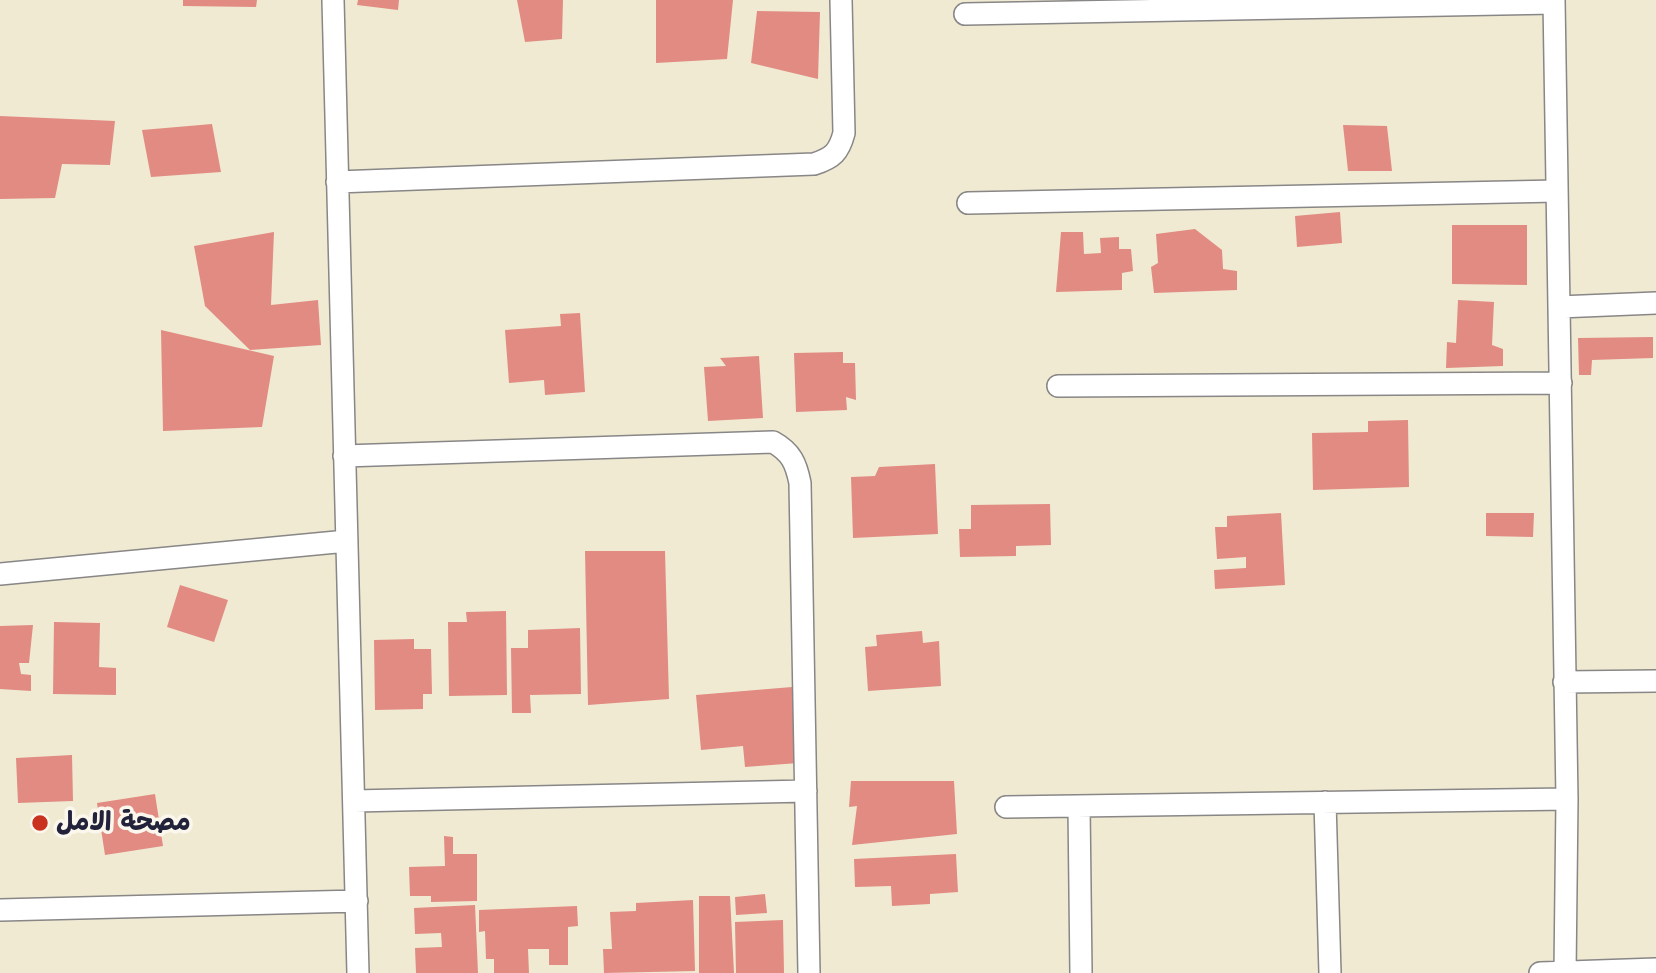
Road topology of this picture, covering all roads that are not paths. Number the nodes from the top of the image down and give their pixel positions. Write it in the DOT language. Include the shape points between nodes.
graph roads {
  1 [pos="333,0"];
  2 [pos="841,0"];
  3 [pos="1554,1"];
  4 [pos="965,14"];
  5 [pos="337,182"];
  6 [pos="1557,191"];
  7 [pos="968,203"];
  8 [pos="1656,303"];
  9 [pos="1559,307"];
  10 [pos="1560,383"];
  11 [pos="1058,386"];
  12 [pos="344,456"];
  13 [pos="347,541"];
  14 [pos="0,574"];
  15 [pos="1656,681"];
  16 [pos="1564,682"];
  17 [pos="806,791"];
  18 [pos="1567,799"];
  19 [pos="354,801"];
  20 [pos="1325,802"];
  21 [pos="1079,806"];
  22 [pos="1006,807"];
  23 [pos="357,901"];
  24 [pos="0,910"];
  25 [pos="1656,969"];
  26 [pos="1565,972"];
  27 [pos="358,973"];
  28 [pos="809,973"];
  29 [pos="1081,973"];
  30 [pos="1330,973"];
  31 [pos="1540,973"];
  1 -- 5 [label="street"];
  2 -- 5 [label="street" via="844,133 840,149 830,159 814,164"];
  3 -- 4 [label="street"];
  3 -- 6 [label="street"];
  5 -- 12 [label="street"];
  6 -- 7 [label="street"];
  6 -- 9 [label="street"];
  8 -- 9 [label="street"];
  9 -- 10 [label="street"];
  10 -- 11 [label="street"];
  10 -- 16 [label="street"];
  12 -- 13 [label="street"];
  12 -- 17 [label="street" via="773,442 788,450 800,483"];
  13 -- 14 [label="street"];
  13 -- 19 [label="street"];
  15 -- 16 [label="street"];
  16 -- 18 [label="street"];
  17 -- 19 [label="street"];
  17 -- 28 [label="street"];
  18 -- 20 [label="street"];
  18 -- 26 [label="street"];
  19 -- 23 [label="street"];
  20 -- 21 [label="street"];
  20 -- 30 [label="street"];
  21 -- 22 [label="street"];
  21 -- 29 [label="street"];
  23 -- 24 [label="street"];
  23 -- 27 [label="street"];
  25 -- 26 [label="street"];
  26 -- 31 [label="street"];
}
